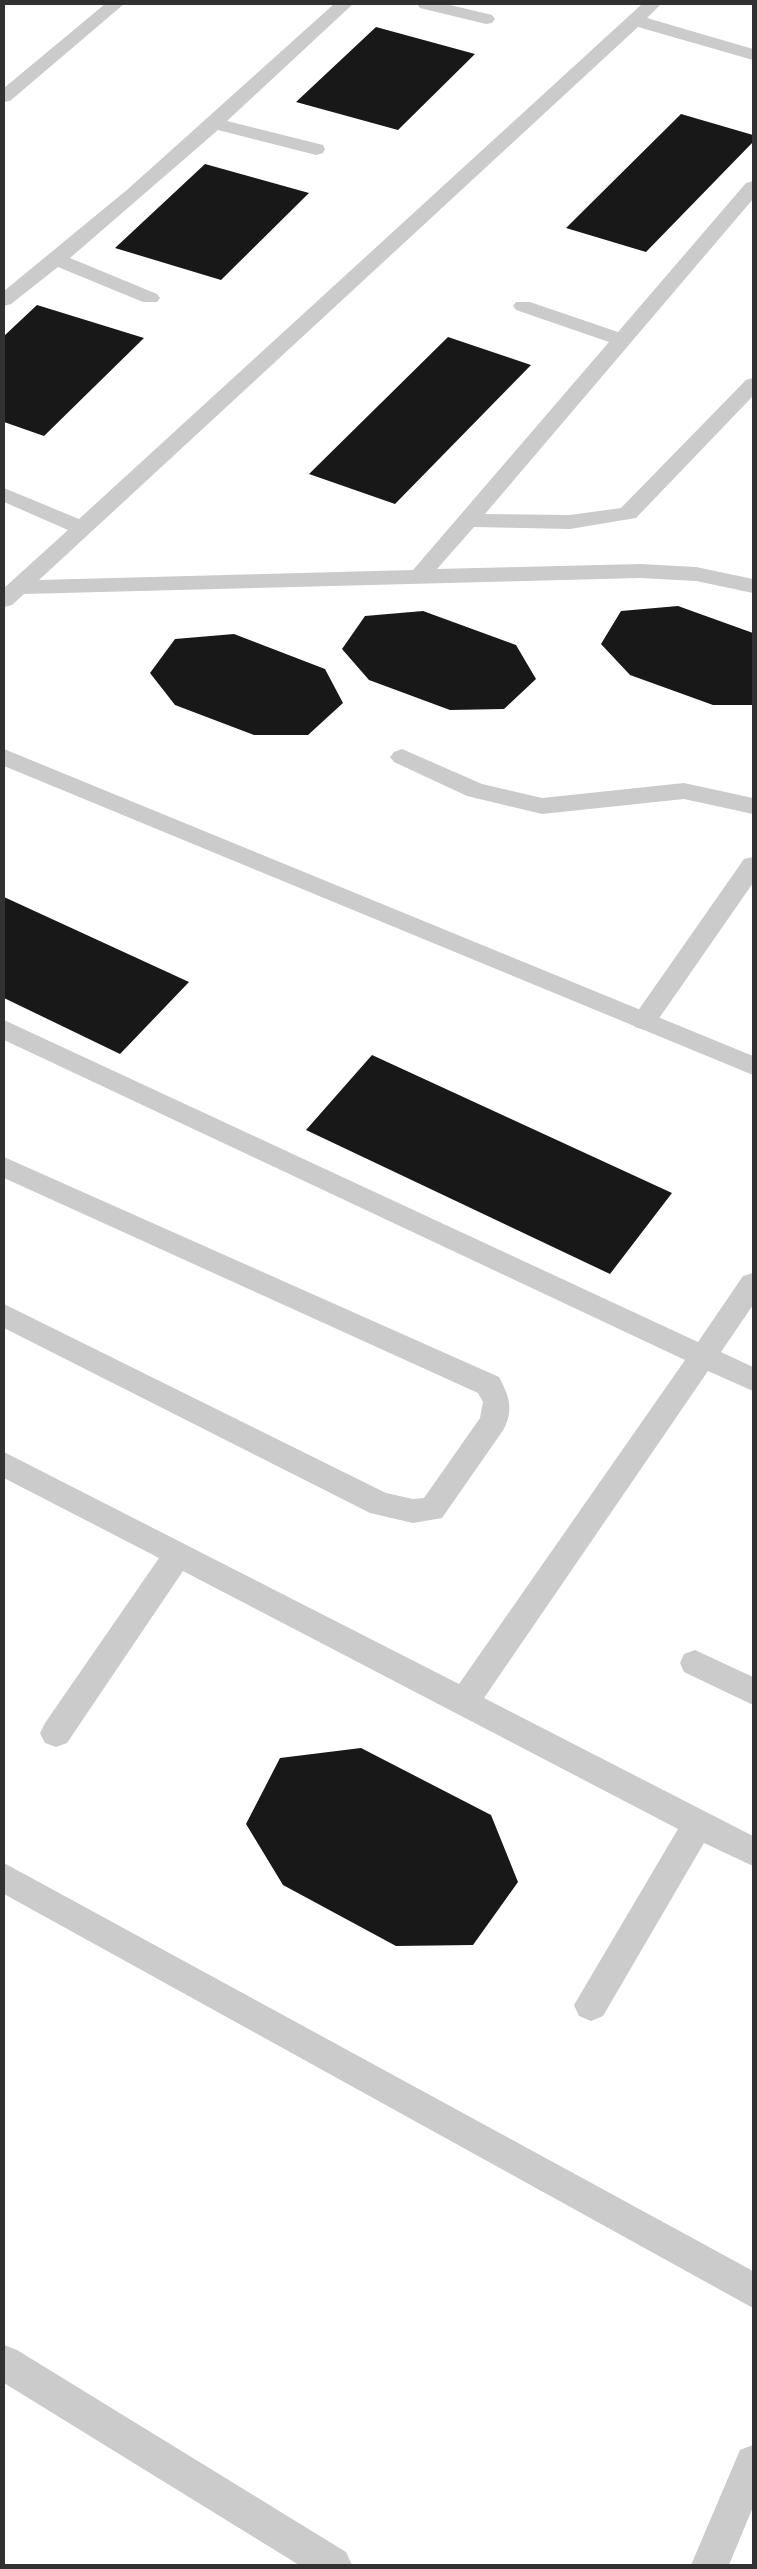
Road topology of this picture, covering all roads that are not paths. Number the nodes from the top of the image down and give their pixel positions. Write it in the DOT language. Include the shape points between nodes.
graph roads {
  1 [pos="115,4"];
  2 [pos="344,4"];
  3 [pos="426,4"];
  4 [pos="652,4"];
  5 [pos="486,20"];
  6 [pos="634,20"];
  7 [pos="753,55"];
  8 [pos="4,97"];
  9 [pos="214,123"];
  10 [pos="316,149"];
  11 [pos="753,187"];
  12 [pos="57,260"];
  13 [pos="150,298"];
  14 [pos="4,300"];
  15 [pos="523,306"];
  16 [pos="622,340"];
  17 [pos="753,384"];
  18 [pos="4,494"];
  19 [pos="468,520"];
  20 [pos="82,528"];
  21 [pos="419,577"];
  22 [pos="753,586"];
  23 [pos="11,594"];
  24 [pos="4,757"];
  25 [pos="402,757"];
  26 [pos="753,806"];
  27 [pos="753,865"];
  28 [pos="644,1021"];
  29 [pos="4,1029"];
  30 [pos="753,1066"];
  31 [pos="4,1167"];
  32 [pos="753,1284"];
  33 [pos="4,1315"];
  34 [pos="701,1356"];
  35 [pos="753,1380"];
  36 [pos="4,1464"];
  37 [pos="178,1555"];
  38 [pos="695,1663"];
  39 [pos="753,1692"];
  40 [pos="464,1702"];
  41 [pos="56,1734"];
  42 [pos="698,1824"];
  43 [pos="753,1852"];
  44 [pos="4,1878"];
  45 [pos="592,2005"];
  46 [pos="753,2290"];
  47 [pos="4,2363"];
  48 [pos="753,2462"];
  49 [pos="333,2565"];
  50 [pos="710,2565"];
  1 -- 8 [label="street"];
  2 -- 9 [label="street"];
  3 -- 5 [label="street"];
  4 -- 6 [label="street"];
  6 -- 7 [label="street"];
  6 -- 20 [label="street"];
  9 -- 10 [label="street"];
  9 -- 12 [label="street"];
  11 -- 16 [label="street"];
  12 -- 13 [label="street"];
  12 -- 14 [label="street"];
  15 -- 16 [label="street"];
  16 -- 19 [label="street"];
  17 -- 19 [label="street" via="628,512 570,522"];
  18 -- 20 [label="street"];
  19 -- 21 [label="street"];
  20 -- 23 [label="street"];
  21 -- 22 [label="street" via="640,571 696,574"];
  21 -- 23 [label="street"];
  24 -- 28 [label="street"];
  25 -- 26 [label="street" via="475,790 542,806 684,791"];
  27 -- 28 [label="street"];
  28 -- 30 [label="street"];
  29 -- 34 [label="street"];
  31 -- 33 [label="street" via="489,1384 496,1402 494,1421 432,1509 413,1511 396,1508 380,1504"];
  32 -- 34 [label="street"];
  34 -- 35 [label="street"];
  34 -- 40 [label="street"];
  36 -- 37 [label="street"];
  37 -- 40 [label="street"];
  37 -- 41 [label="street"];
  38 -- 39 [label="street"];
  40 -- 42 [label="street"];
  42 -- 43 [label="street"];
  42 -- 45 [label="street"];
  44 -- 46 [label="street"];
  47 -- 49 [label="street"];
  48 -- 50 [label="street"];
}
